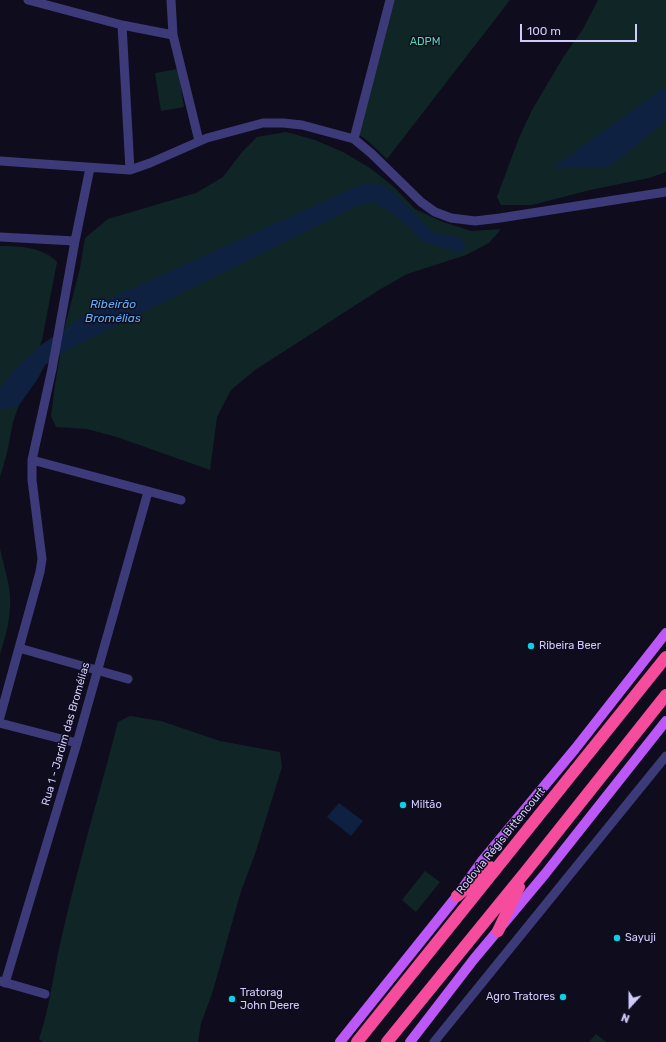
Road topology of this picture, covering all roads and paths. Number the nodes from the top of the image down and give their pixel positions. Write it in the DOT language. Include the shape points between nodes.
graph roads {
  1 [pos="28,0"];
  2 [pos="171,0"];
  3 [pos="390,0"];
  4 [pos="122,25"];
  5 [pos="173,35"];
  6 [pos="354,139"];
  7 [pos="199,141"];
  8 [pos="0,161"];
  9 [pos="90,168"];
  10 [pos="130,170"];
  11 [pos="666,192"];
  12 [pos="0,237"];
  13 [pos="75,241"];
  14 [pos="32,460"];
  15 [pos="148,492"];
  16 [pos="181,500"];
  17 [pos="666,633"];
  18 [pos="19,648"];
  19 [pos="666,657"];
  20 [pos="98,671"];
  21 [pos="128,679"];
  22 [pos="666,695"];
  23 [pos="0,717"];
  24 [pos="666,721"];
  25 [pos="0,722"];
  26 [pos="77,743"];
  27 [pos="666,756"];
  28 [pos="518,840"];
  29 [pos="527,870"];
  30 [pos="458,896"];
  31 [pos="498,931"];
  32 [pos="3,982"];
  33 [pos="45,994"];
  34 [pos="340,1042"];
  35 [pos="357,1042"];
  36 [pos="387,1042"];
  37 [pos="410,1042"];
  38 [pos="434,1042"];
  1 -- 4 [label="street"];
  2 -- 5 [label="street"];
  3 -- 6 [label="street"];
  4 -- 5 [label="street"];
  4 -- 10 [label="street"];
  5 -- 7 [label="street"];
  6 -- 7 [label="street" via="314,128 274,122"];
  6 -- 11 [label="street" via="421,202 435,212 451,218 475,221 500,218"];
  7 -- 10 [label="street"];
  8 -- 9 [label="street"];
  9 -- 10 [label="street"];
  9 -- 13 [label="street"];
  12 -- 13 [label="street"];
  13 -- 14 [label="street" via="52,369"];
  14 -- 15 [label="street"];
  14 -- 18 [label="street" via="32,480 42,559"];
  15 -- 16 [label="street"];
  15 -- 20 [label="street, Rua 1 - Jardim das Bromélias"];
  17 -- 30 [label="main road" via="575,749 482,861"];
  18 -- 20 [label="street"];
  18 -- 23 [label="street"];
  19 -- 28 [label="highway, Rodovia Régis Bittencourt"];
  20 -- 21 [label="street"];
  20 -- 26 [label="street, Rua 1 - Jardim das Bromélias"];
  22 -- 29 [label="highway"];
  24 -- 31 [label="main road"];
  25 -- 26 [label="street"];
  26 -- 32 [label="street, Rua 1 - Jardim das Bromélias"];
  27 -- 38 [label="street"];
  28 -- 30 [label="highway"];
  28 -- 35 [label="highway, Rodovia Régis Bittencourt"];
  29 -- 31 [label="highway"];
  29 -- 36 [label="highway"];
  30 -- 34 [label="main road"];
  31 -- 37 [label="main road"];
  32 -- 33 [label="street"];
}
